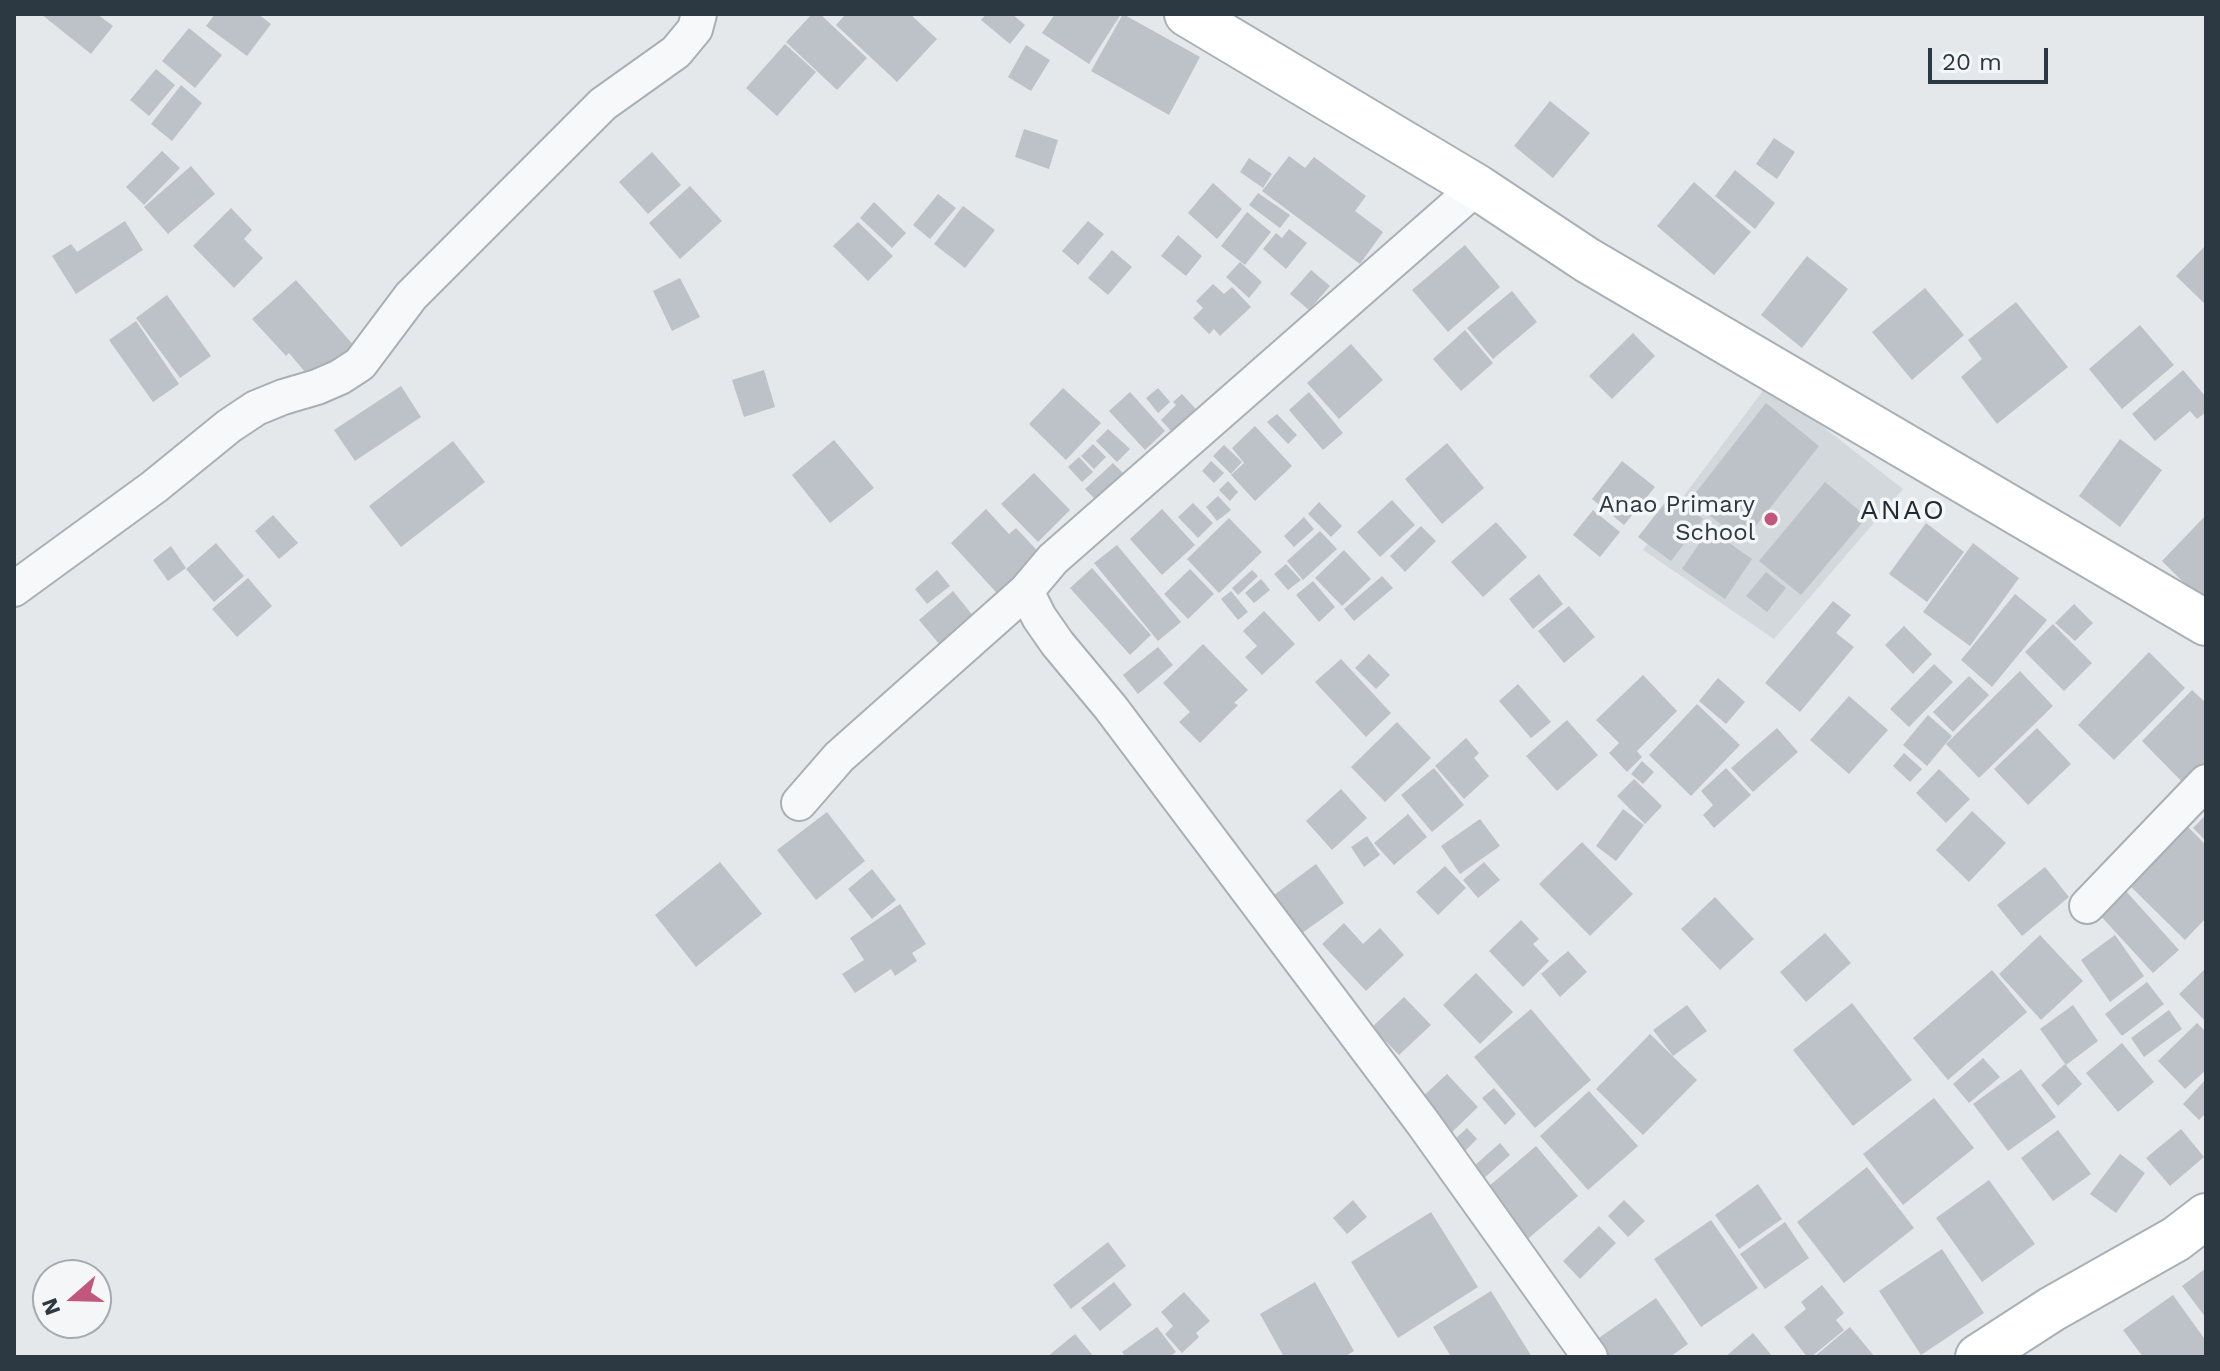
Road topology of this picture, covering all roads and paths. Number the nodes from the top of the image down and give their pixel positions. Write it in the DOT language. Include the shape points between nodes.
graph roads {
  1 [pos="699,14"];
  2 [pos="1187,14"];
  3 [pos="1477,187"];
  4 [pos="14,589"];
  5 [pos="1026,591"];
  6 [pos="2206,623"];
  7 [pos="2206,782"];
  8 [pos="799,803"];
  9 [pos="2087,906"];
  10 [pos="2206,1216"];
  11 [pos="1590,1357"];
  12 [pos="1978,1357"];
  1 -- 4 [label="street" via="695,29 676,52 603,104 411,296 360,364 317,387 256,408"];
  2 -- 3 [label="street"];
  3 -- 5 [label="street" via="1053,559"];
  3 -- 6 [label="street" via="1601,268"];
  5 -- 8 [label="street" via="839,757"];
  5 -- 11 [label="street" via="1057,643 1404,1098"];
  7 -- 9 [label="street"];
  10 -- 12 [label="street"];
}
